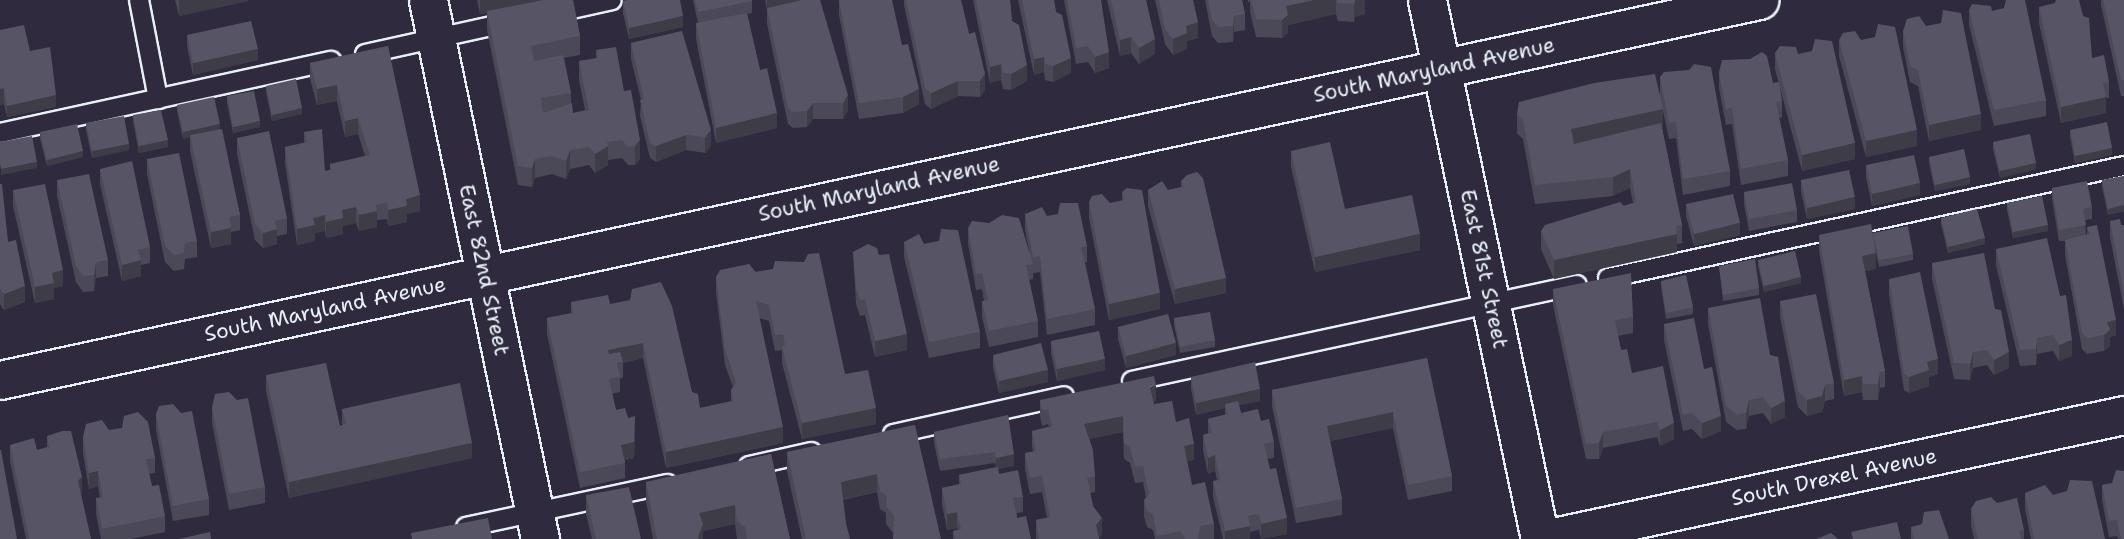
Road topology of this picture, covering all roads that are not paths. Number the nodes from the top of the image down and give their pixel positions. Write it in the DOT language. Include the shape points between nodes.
graph roads {
  1 [pos="139,0"];
  2 [pos="428,0"];
  3 [pos="612,0"];
  4 [pos="1427,0"];
  5 [pos="1759,0"];
  6 [pos="436,38"];
  7 [pos="1442,69"];
  8 [pos="158,99"];
  9 [pos="0,133"];
  10 [pos="2124,166"];
  11 [pos="485,274"];
  12 [pos="1491,303"];
  13 [pos="0,380"];
  14 [pos="1118,385"];
  15 [pos="1077,394"];
  16 [pos="2124,415"];
  17 [pos="874,438"];
  18 [pos="834,447"];
  19 [pos="726,471"];
  20 [pos="685,480"];
  21 [pos="537,526"];
  22 [pos="447,531"];
  23 [pos="1542,539"];
  1 -- 8 [label="lane"];
  2 -- 6 [label="street, East 82nd Street"];
  3 -- 6 [label="lane"];
  4 -- 7 [label="street, East 81st Street"];
  5 -- 7 [label="street, South Maryland Avenue"];
  6 -- 8 [label="lane"];
  6 -- 11 [label="street, East 82nd Street"];
  7 -- 11 [label="street, South Maryland Avenue"];
  7 -- 12 [label="street, East 81st Street"];
  8 -- 9 [label="lane"];
  10 -- 12 [label="lane"];
  11 -- 13 [label="street, South Maryland Avenue"];
  11 -- 21 [label="street, East 82nd Street"];
  12 -- 14 [label="lane"];
  12 -- 23 [label="street, East 81st Street"];
  15 -- 17 [label="lane"];
  16 -- 23 [label="street, South Drexel Avenue"];
  18 -- 19 [label="lane"];
  20 -- 21 [label="lane"];
  21 -- 22 [label="lane"];
}
